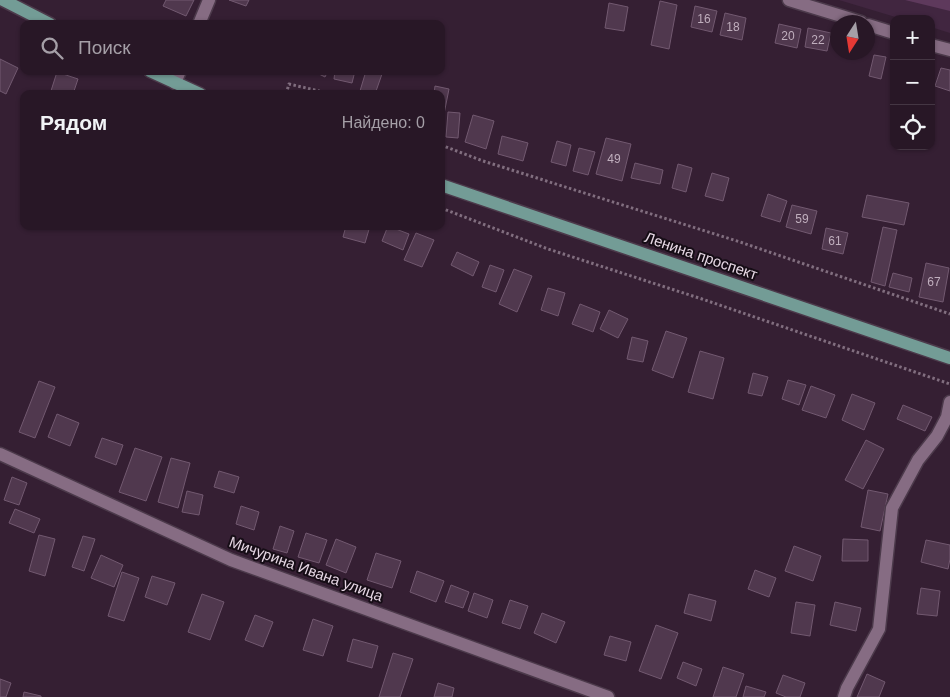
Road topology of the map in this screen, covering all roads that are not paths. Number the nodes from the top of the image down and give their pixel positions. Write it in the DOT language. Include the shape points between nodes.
graph roads {
  1 [pos="3,0"];
  2 [pos="209,0"];
  3 [pos="788,0"];
  4 [pos="837,15"];
  5 [pos="42,20"];
  6 [pos="201,20"];
  7 [pos="875,27"];
  8 [pos="890,32"];
  9 [pos="935,46"];
  10 [pos="950,50"];
  11 [pos="177,77"];
  12 [pos="195,90"];
  13 [pos="445,186"];
  14 [pos="950,358"];
  15 [pos="950,402"];
  16 [pos="0,454"];
  17 [pos="608,697"];
  18 [pos="844,697"];
  1 -- 5 [label="main road"];
  2 -- 6 [label="street"];
  3 -- 4 [label="street"];
  7 -- 8 [label="street"];
  9 -- 10 [label="street"];
  11 -- 12 [label="main road"];
  13 -- 14 [label="main road, Ленина проспект"];
  15 -- 18 [label="street" via="947,417 937,436 918,460 892,508 878,628"];
  16 -- 17 [label="street, Мичурина Ивана улица" via="231,560"];
}
